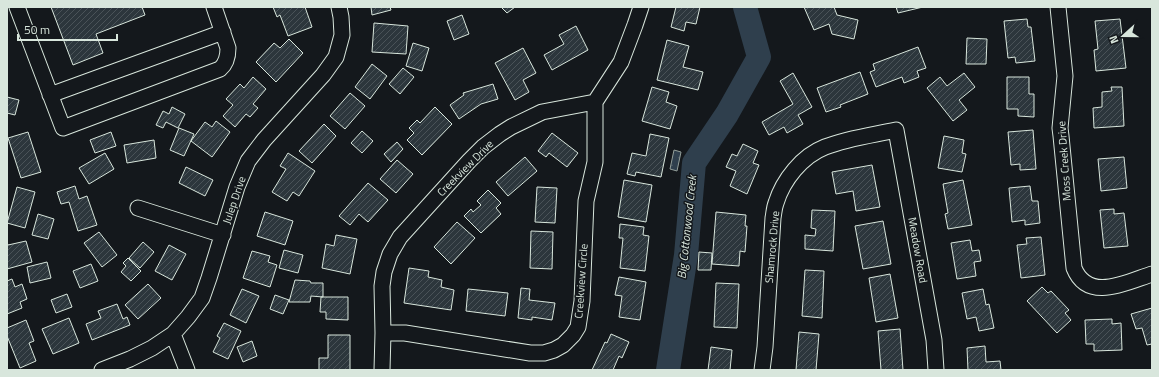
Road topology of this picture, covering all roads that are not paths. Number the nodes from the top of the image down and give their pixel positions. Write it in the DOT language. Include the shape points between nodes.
graph roads {
  1 [pos="16,7"];
  2 [pos="214,7"];
  3 [pos="339,7"];
  4 [pos="640,7"];
  5 [pos="1058,7"];
  6 [pos="223,32"];
  7 [pos="50,96"];
  8 [pos="595,102"];
  9 [pos="896,130"];
  10 [pos="138,208"];
  11 [pos="223,235"];
  12 [pos="1152,274"];
  13 [pos="383,333"];
  14 [pos="172,334"];
  15 [pos="102,370"];
  16 [pos="187,370"];
  17 [pos="382,370"];
  18 [pos="762,370"];
  19 [pos="936,370"];
  1 -- 7 [label="street"];
  2 -- 6 [label="street"];
  3 -- 11 [label="street, Julep Drive" via="342,35 336,56 323,75 248,161 237,186"];
  4 -- 8 [label="street" via="621,62"];
  5 -- 12 [label="street, Moss Creek Drive" via="1065,76 1061,136 1074,268 1083,282 1105,288"];
  6 -- 7 [label="street"];
  6 -- 7 [label="street" via="228,54 225,64 220,69 63,128"];
  8 -- 13 [label="street, Creekview Drive" via="542,112 500,134 469,160 400,237 390,254 382,286"];
  8 -- 13 [label="street, Creekview Circle" via="595,162 586,200 582,301 578,327 573,335 554,350 530,353 405,333"];
  9 -- 18 [label="street, Shamrock Drive" via="843,141 824,148 796,167 783,185 773,218"];
  9 -- 19 [label="street, Meadow Road" via="934,340"];
  10 -- 11 [label="street"];
  11 -- 14 [label="street, Julep Drive" via="202,298"];
  13 -- 17 [label="street, Creekview Drive"];
  14 -- 15 [label="street, Julep Drive" via="147,351"];
  14 -- 16 [label="street"];
}
